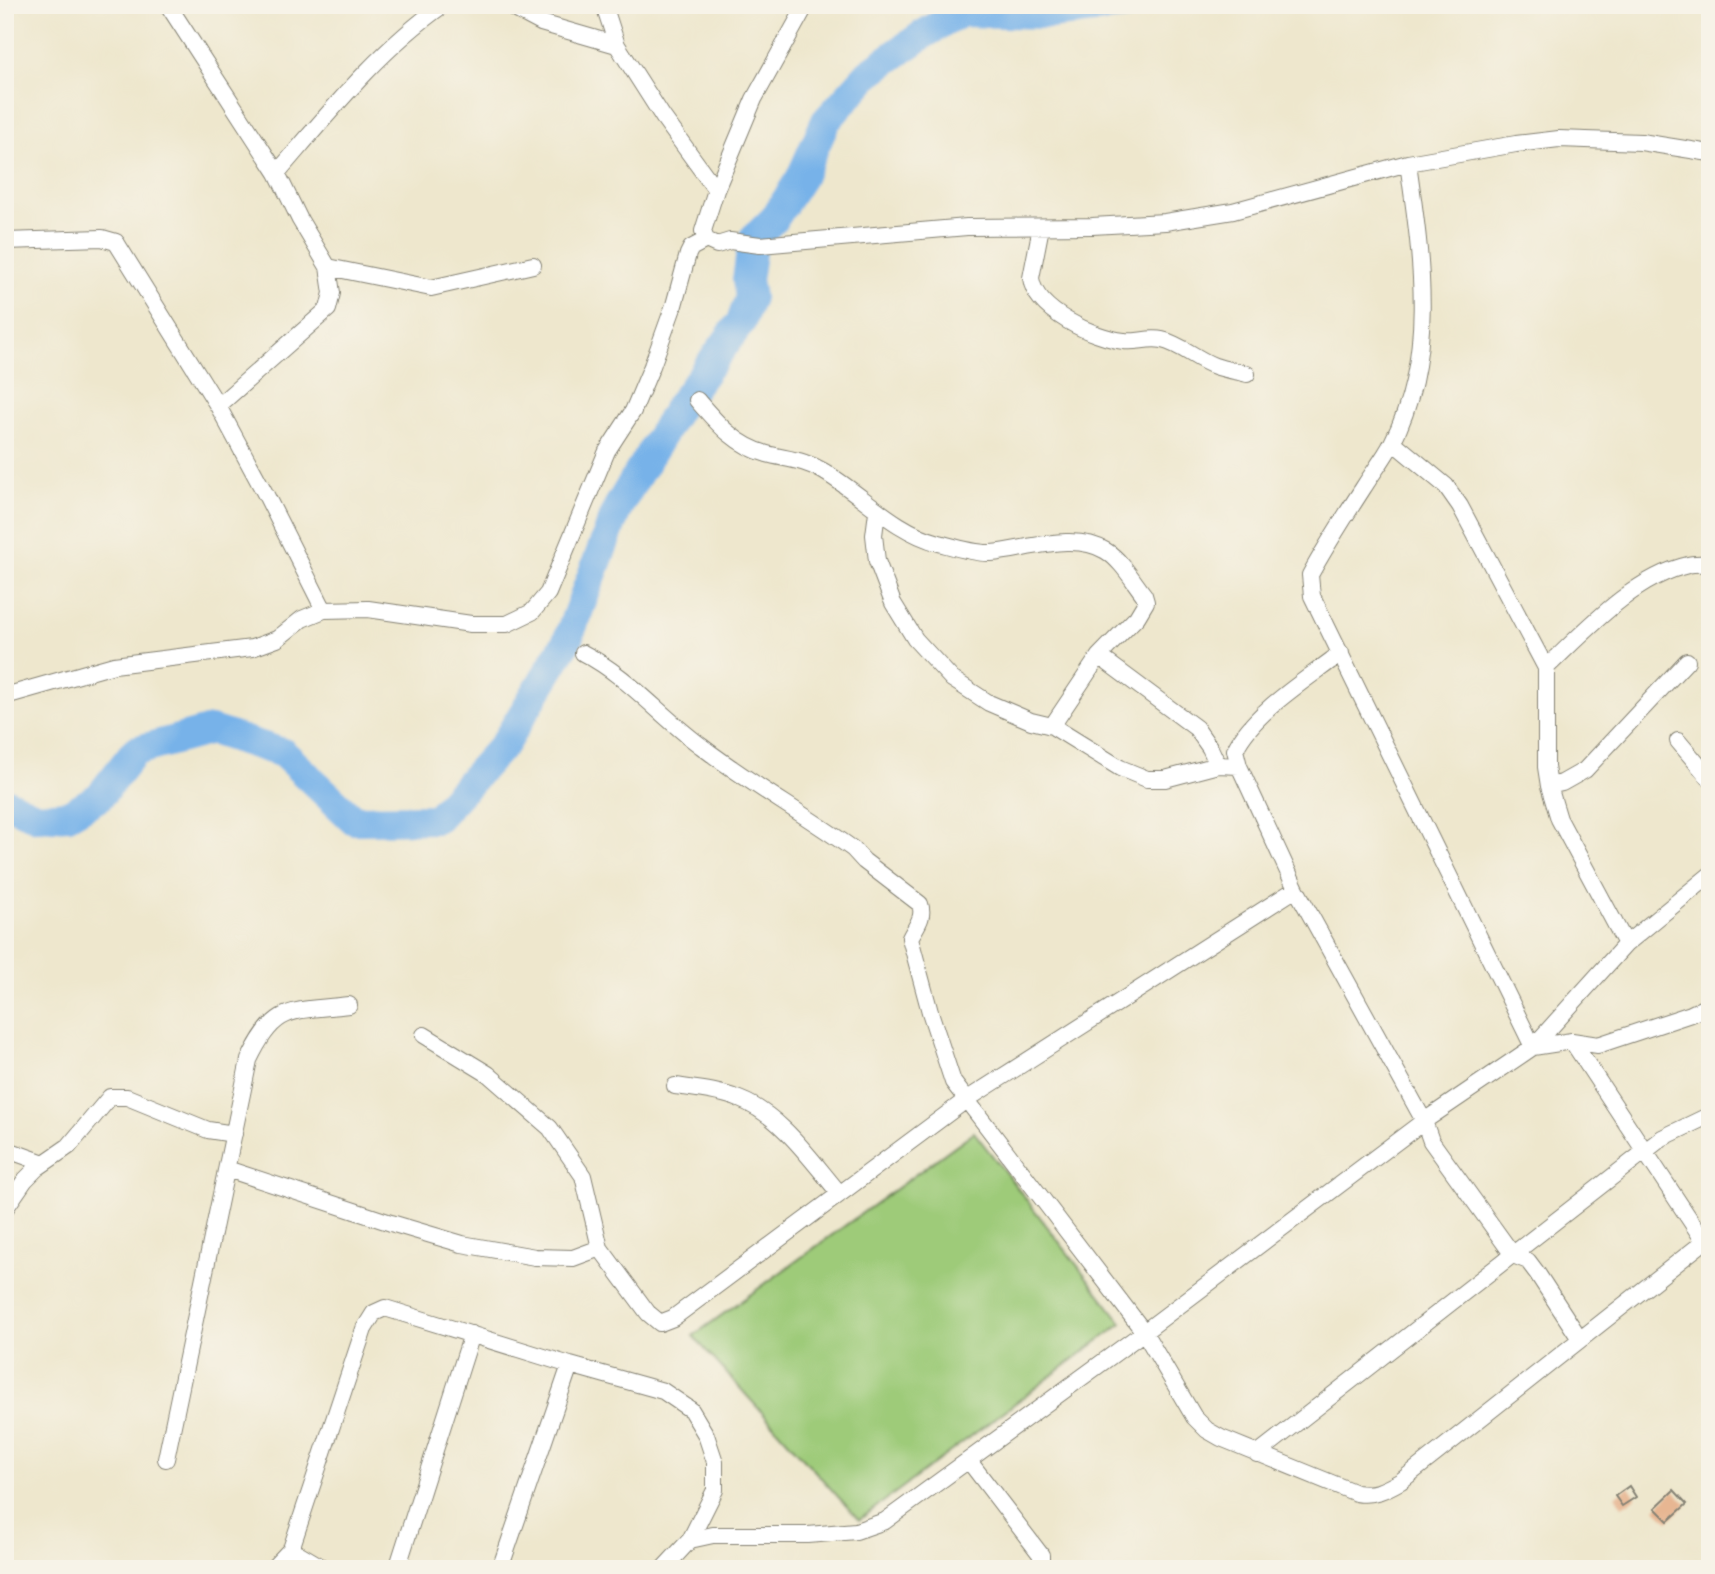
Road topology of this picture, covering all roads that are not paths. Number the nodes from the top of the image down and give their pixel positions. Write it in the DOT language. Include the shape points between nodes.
graph roads {
  1 [pos="168,5"];
  2 [pos="443,5"];
  3 [pos="507,5"];
  4 [pos="604,5"];
  5 [pos="806,5"];
  6 [pos="617,45"];
  7 [pos="1710,153"];
  8 [pos="1408,163"];
  9 [pos="277,173"];
  10 [pos="716,190"];
  11 [pos="1041,227"];
  12 [pos="706,240"];
  13 [pos="5,241"];
  14 [pos="533,265"];
  15 [pos="328,267"];
  16 [pos="1247,374"];
  17 [pos="697,400"];
  18 [pos="218,406"];
  19 [pos="1393,442"];
  20 [pos="877,512"];
  21 [pos="1710,564"];
  22 [pos="324,610"];
  23 [pos="583,653"];
  24 [pos="1341,653"];
  25 [pos="1099,656"];
  26 [pos="1687,661"];
  27 [pos="1546,668"];
  28 [pos="5,696"];
  29 [pos="1052,726"];
  30 [pos="1678,741"];
  31 [pos="1218,765"];
  32 [pos="1239,766"];
  33 [pos="1710,779"];
  34 [pos="1549,786"];
  35 [pos="1710,875"];
  36 [pos="1296,889"];
  37 [pos="1626,944"];
  38 [pos="349,1005"];
  39 [pos="1710,1005"];
  40 [pos="424,1035"];
  41 [pos="1572,1041"];
  42 [pos="1533,1047"];
  43 [pos="675,1086"];
  44 [pos="966,1100"];
  45 [pos="1710,1115"];
  46 [pos="1424,1121"];
  47 [pos="234,1134"];
  48 [pos="5,1149"];
  49 [pos="1645,1152"];
  50 [pos="44,1163"];
  51 [pos="227,1169"];
  52 [pos="840,1194"];
  53 [pos="5,1209"];
  54 [pos="1707,1239"];
  55 [pos="600,1248"];
  56 [pos="1513,1255"];
  57 [pos="1144,1332"];
  58 [pos="472,1334"];
  59 [pos="1580,1339"];
  60 [pos="570,1365"];
  61 [pos="1257,1454"];
  62 [pos="166,1459"];
  63 [pos="969,1461"];
  64 [pos="690,1540"];
  65 [pos="291,1549"];
  66 [pos="272,1569"];
  67 [pos="324,1569"];
  68 [pos="397,1569"];
  69 [pos="500,1569"];
  70 [pos="663,1569"];
  71 [pos="1041,1569"];
  1 -- 9 [label="street"];
  2 -- 9 [label="street" via="370,69"];
  3 -- 6 [label="street" via="541,23"];
  4 -- 6 [label="street"];
  5 -- 10 [label="street" via="754,99"];
  6 -- 10 [label="street"];
  7 -- 8 [label="street" via="1641,142 1559,139"];
  8 -- 11 [label="street" via="1233,211 1165,222"];
  8 -- 19 [label="street" via="1421,255 1422,315 1410,394"];
  9 -- 15 [label="street"];
  10 -- 12 [label="street" via="703,230"];
  11 -- 12 [label="street" via="967,228 760,245 730,241 717,245"];
  11 -- 16 [label="street" via="1032,286 1036,295 1070,323 1125,342 1162,340 1214,366"];
  12 -- 22 [label="street" via="688,254 674,305 633,411 607,452 548,593 532,612 507,624 471,624 368,609"];
  13 -- 18 [label="street" via="102,238 116,243"];
  14 -- 15 [label="street" via="431,288"];
  15 -- 18 [label="street" via="332,293 328,309"];
  17 -- 20 [label="street" via="725,432 744,445 821,469"];
  18 -- 22 [label="street"];
  19 -- 24 [label="street" via="1310,575 1312,596"];
  19 -- 27 [label="street" via="1446,486 1460,506"];
  20 -- 25 [label="street" via="937,543 988,553 1060,541 1106,551 1146,602"];
  20 -- 29 [label="street" via="877,561 893,603 915,639 952,679 989,703"];
  21 -- 27 [label="street" via="1688,565 1647,582 1603,613"];
  22 -- 28 [label="street" via="302,619 277,639 252,648 114,665"];
  23 -- 44 [label="street" via="625,680 701,747 845,843 920,904 920,921 909,938 953,1082"];
  24 -- 32 [label="street" via="1242,734 1235,750"];
  24 -- 42 [label="street"];
  25 -- 29 [label="street"];
  25 -- 31 [label="street" via="1196,729"];
  26 -- 34 [label="street" via="1585,770"];
  27 -- 34 [label="street"];
  29 -- 31 [label="street" via="1120,768 1147,779"];
  30 -- 33 [label="street"];
  31 -- 32 [label="street"];
  32 -- 36 [label="street"];
  34 -- 37 [label="street" via="1559,819"];
  35 -- 37 [label="street"];
  36 -- 44 [label="street"];
  36 -- 46 [label="street"];
  37 -- 42 [label="street"];
  38 -- 47 [label="street" via="292,1011 277,1017 260,1036 249,1060"];
  39 -- 41 [label="street" via="1598,1045"];
  40 -- 55 [label="street" via="488,1074 550,1128 583,1175"];
  41 -- 42 [label="street"];
  41 -- 49 [label="street"];
  42 -- 46 [label="street"];
  43 -- 52 [label="street" via="738,1098 758,1108"];
  44 -- 52 [label="street"];
  44 -- 57 [label="street"];
  45 -- 49 [label="street" via="1662,1138"];
  46 -- 56 [label="street" via="1431,1142"];
  46 -- 57 [label="street"];
  47 -- 50 [label="street" via="208,1130 117,1095 105,1101 69,1146"];
  47 -- 51 [label="street"];
  48 -- 50 [label="street"];
  49 -- 54 [label="street"];
  49 -- 56 [label="street"];
  50 -- 53 [label="street"];
  51 -- 55 [label="street" via="462,1244 535,1257 573,1258"];
  51 -- 62 [label="street"];
  52 -- 55 [label="street" via="673,1318 660,1323"];
  54 -- 59 [label="street"];
  56 -- 59 [label="street" via="1528,1261"];
  56 -- 61 [label="street"];
  57 -- 61 [label="street" via="1207,1430"];
  57 -- 63 [label="street"];
  58 -- 60 [label="street"];
  58 -- 65 [label="street" via="385,1308 374,1313 364,1329"];
  58 -- 68 [label="street"];
  59 -- 61 [label="street" via="1401,1481 1379,1492 1356,1493"];
  60 -- 64 [label="street" via="663,1391 691,1410 715,1462 715,1490"];
  60 -- 69 [label="street"];
  63 -- 64 [label="street" via="885,1521 856,1531 713,1535"];
  63 -- 71 [label="street" via="1041,1555"];
  64 -- 70 [label="street"];
  65 -- 66 [label="street"];
  65 -- 67 [label="street"];
}
